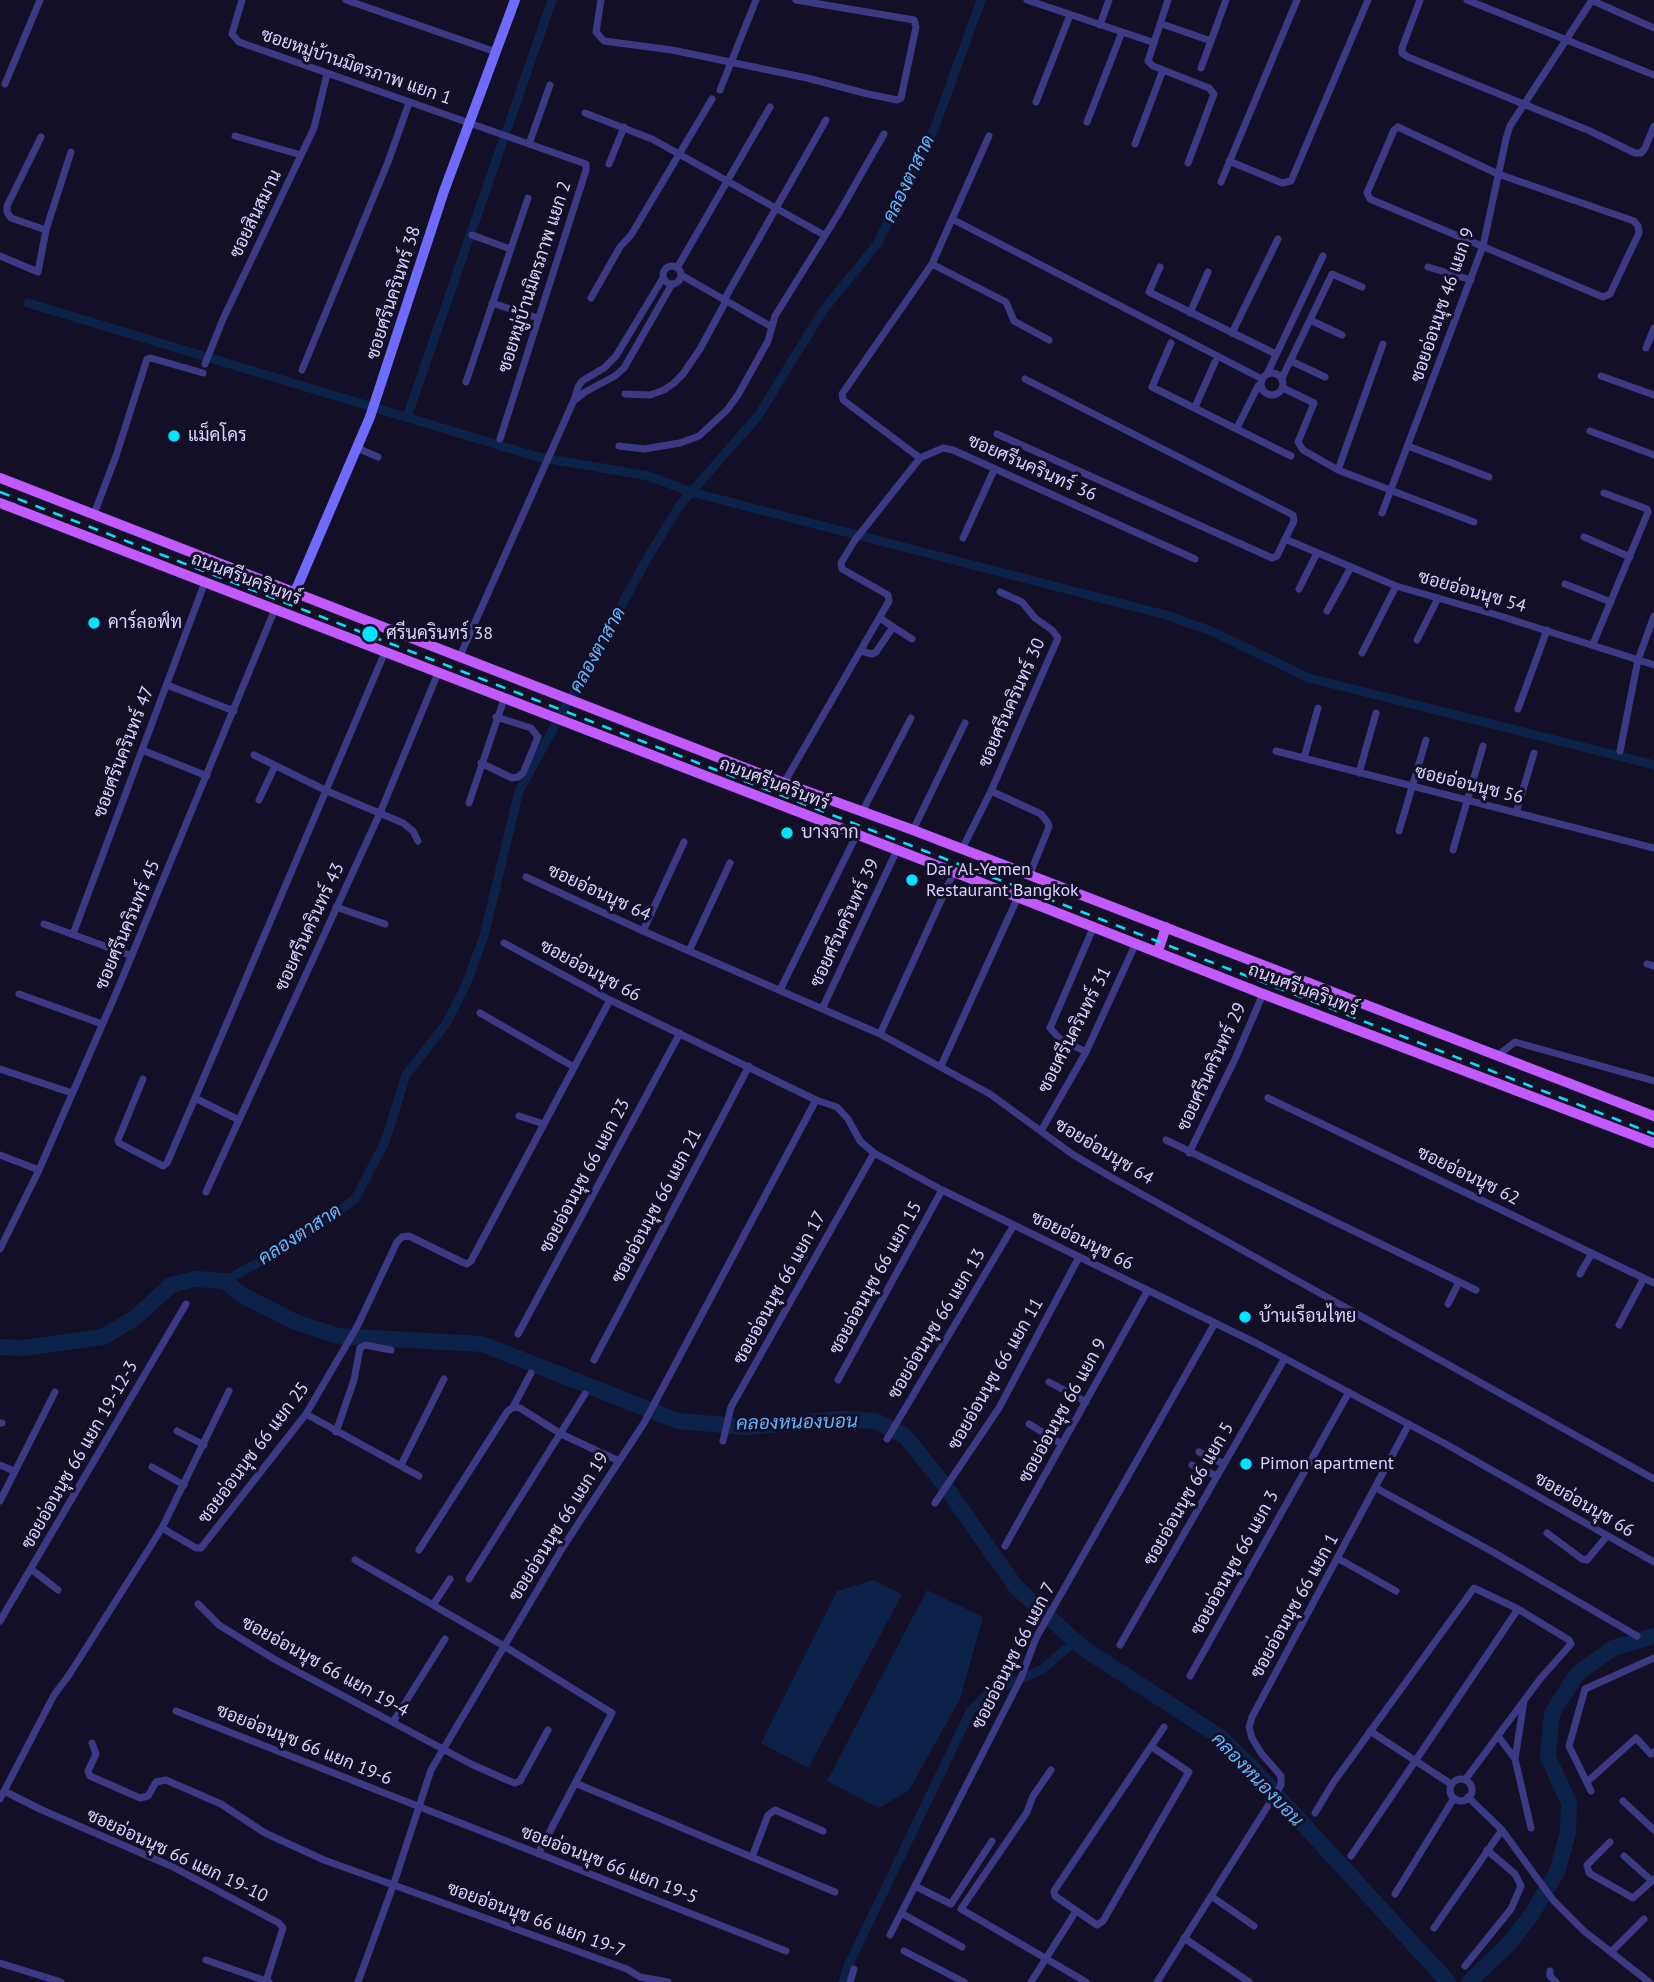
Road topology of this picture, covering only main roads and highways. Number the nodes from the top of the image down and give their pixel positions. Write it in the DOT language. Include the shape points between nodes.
graph roads {
  1 [pos="0,478"];
  2 [pos="0,503"];
  3 [pos="1166,927"];
  4 [pos="1158,951"];
  5 [pos="1654,1116"];
  6 [pos="1654,1143"];
  1 -- 3 [label="main road, ถนนศรีนครินทร์"];
  2 -- 4 [label="main road, ถนนศรีนครินทร์"];
  3 -- 4 [label="main road"];
  3 -- 5 [label="main road, ถนนศรีนครินทร์"];
  4 -- 6 [label="main road, ถนนศรีนครินทร์"];
}
